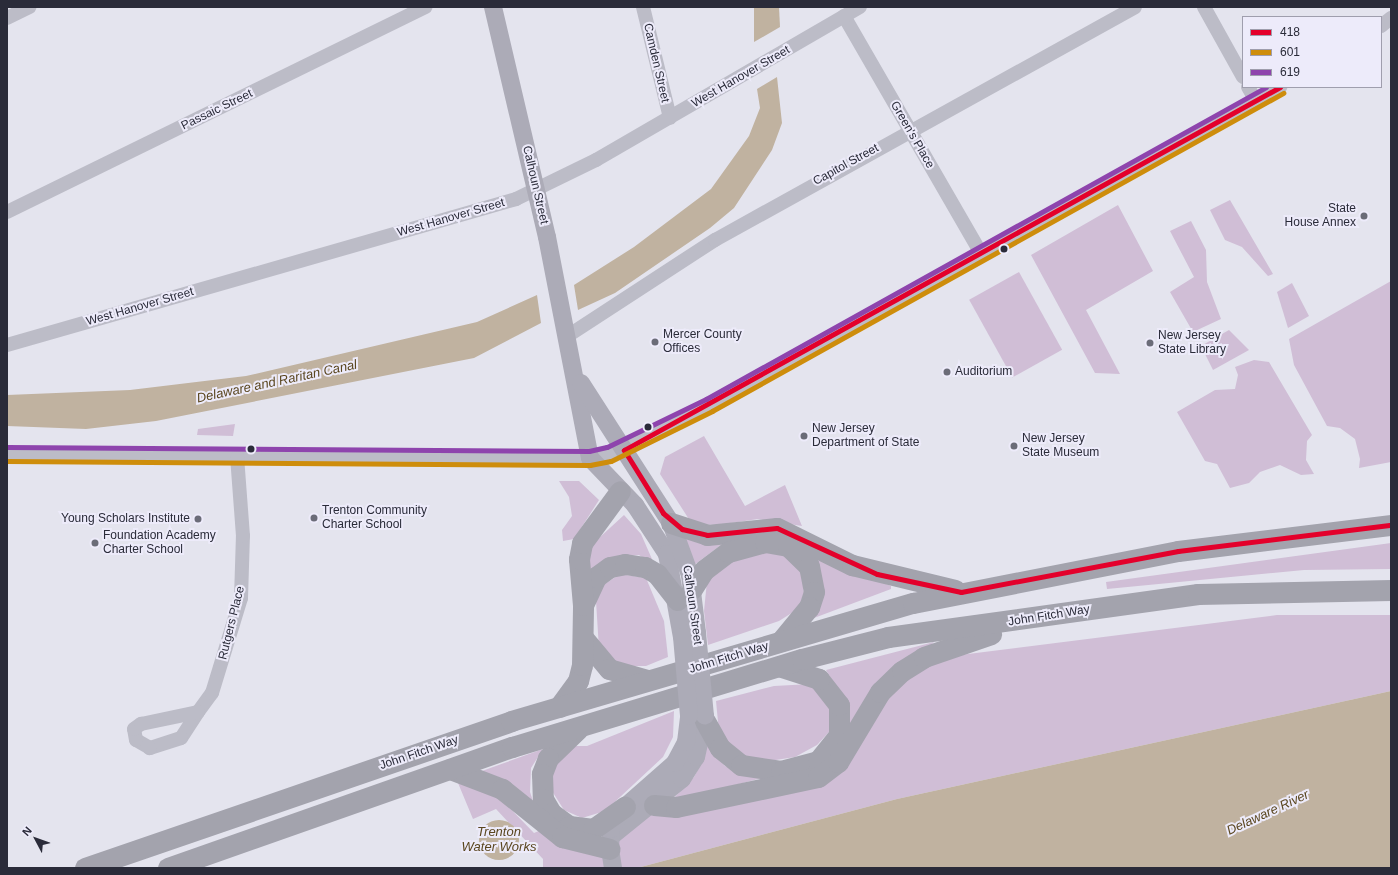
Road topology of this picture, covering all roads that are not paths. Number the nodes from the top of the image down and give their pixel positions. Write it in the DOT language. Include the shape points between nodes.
graph roads {
  1 [pos="30,7"];
  2 [pos="426,7"];
  3 [pos="493,7"];
  4 [pos="642,7"];
  5 [pos="860,7"];
  6 [pos="1135,7"];
  7 [pos="1204,7"];
  8 [pos="844,16"];
  9 [pos="7,18"];
  10 [pos="1391,18"];
  11 [pos="1382,25"];
  12 [pos="1242,75"];
  13 [pos="1249,88"];
  14 [pos="1278,88"];
  15 [pos="1256,101"];
  16 [pos="670,118"];
  17 [pos="909,131"];
  18 [pos="536,191"];
  19 [pos="7,212"];
  20 [pos="981,253"];
  21 [pos="566,337"];
  22 [pos="7,345"];
  23 [pos="572,365"];
  24 [pos="624,450"];
  25 [pos="7,454"];
  26 [pos="237,457"];
  27 [pos="590,458"];
  28 [pos="620,491"];
  29 [pos="1391,517"];
  30 [pos="671,523"];
  31 [pos="1391,525"];
  32 [pos="1310,534"];
  33 [pos="1391,590"];
  34 [pos="961,592"];
  35 [pos="684,595"];
  36 [pos="583,605"];
  37 [pos="1037,618"];
  38 [pos="584,639"];
  39 [pos="781,641"];
  40 [pos="781,667"];
  41 [pos="647,680"];
  42 [pos="559,707"];
  43 [pos="198,712"];
  44 [pos="700,718"];
  45 [pos="582,726"];
  46 [pos="450,769"];
  47 [pos="654,805"];
  48 [pos="625,807"];
  49 [pos="612,854"];
  50 [pos="85,868"];
  51 [pos="168,868"];
  1 -- 9 [label="street"];
  2 -- 19 [label="street, Passaic Street"];
  3 -- 18 [label="main road, Calhoun Street"];
  4 -- 16 [label="street, Camden Street"];
  5 -- 8 [label="street, West Hanover Street"];
  6 -- 17 [label="street, Capitol Street"];
  7 -- 12 [label="street"];
  8 -- 16 [label="street, West Hanover Street"];
  8 -- 17 [label="street, Green's Place"];
  10 -- 11 [label="street"];
  13 -- 15 [label="street"];
  14 -- 15 [label="street"];
  15 -- 20 [label="street"];
  16 -- 18 [label="street, West Hanover Street"];
  17 -- 20 [label="street, Green's Place"];
  17 -- 21 [label="street, Capitol Street" via="715,240"];
  18 -- 21 [label="main road, Calhoun Street"];
  18 -- 22 [label="street, West Hanover Street"];
  20 -- 24 [label="street"];
  21 -- 23 [label="main road, Calhoun Street"];
  23 -- 24 [label="main road, Calhoun Street" via="592,404"];
  23 -- 27 [label="main road, Calhoun Street"];
  24 -- 27 [label="street"];
  24 -- 30 [label="main road, Calhoun Street"];
  25 -- 26 [label="street"];
  26 -- 27 [label="street"];
  26 -- 43 [label="street, Rutgers Place" via="243,536 241,598 212,693"];
  27 -- 28 [label="main road, Calhoun Street"];
  28 -- 35 [label="main road, Calhoun Street" via="653,528"];
  28 -- 36 [label="highway" via="582,543 579,559"];
  29 -- 32 [label="highway"];
  30 -- 34 [label="highway" via="707,535 777,528 877,574"];
  30 -- 35 [label="main road, Calhoun Street"];
  31 -- 32 [label="highway, John Fitch Way"];
  32 -- 34 [label="highway, John Fitch Way" via="1178,551"];
  33 -- 37 [label="highway, John Fitch Way" via="1198,594"];
  34 -- 39 [label="highway, John Fitch Way"];
  35 -- 36 [label="highway" via="645,567 625,564 610,568 596,577"];
  35 -- 39 [label="highway" via="704,570 728,552 765,542 788,546 809,566 814,592 809,607"];
  35 -- 44 [label="main road, Calhoun Street, bridge"];
  36 -- 38 [label="highway"];
  37 -- 40 [label="highway, John Fitch Way" via="888,637"];
  37 -- 47 [label="highway" via="924,657 902,671 880,692 838,762 818,777 676,807"];
  38 -- 41 [label="highway" via="609,669"];
  38 -- 42 [label="highway" via="578,681"];
  39 -- 41 [label="highway, John Fitch Way"];
  40 -- 44 [label="highway" via="819,679 839,705 839,735 818,761 780,771 741,765 720,748"];
  40 -- 45 [label="highway, John Fitch Way"];
  41 -- 42 [label="highway, John Fitch Way"];
  42 -- 50 [label="highway, John Fitch Way"];
  44 -- 47 [label="main road, Calhoun Street" via="690,768"];
  44 -- 48 [label="main road, Calhoun Street" via="675,763"];
  45 -- 46 [label="highway, John Fitch Way"];
  45 -- 48 [label="highway" via="548,758 542,774 543,800 562,823 585,830 603,825"];
  46 -- 49 [label="highway" via="502,789 562,837"];
  46 -- 51 [label="highway, John Fitch Way"];
  47 -- 49 [label="main road, Calhoun Street"];
  48 -- 49 [label="main road, Calhoun Street"];
}
